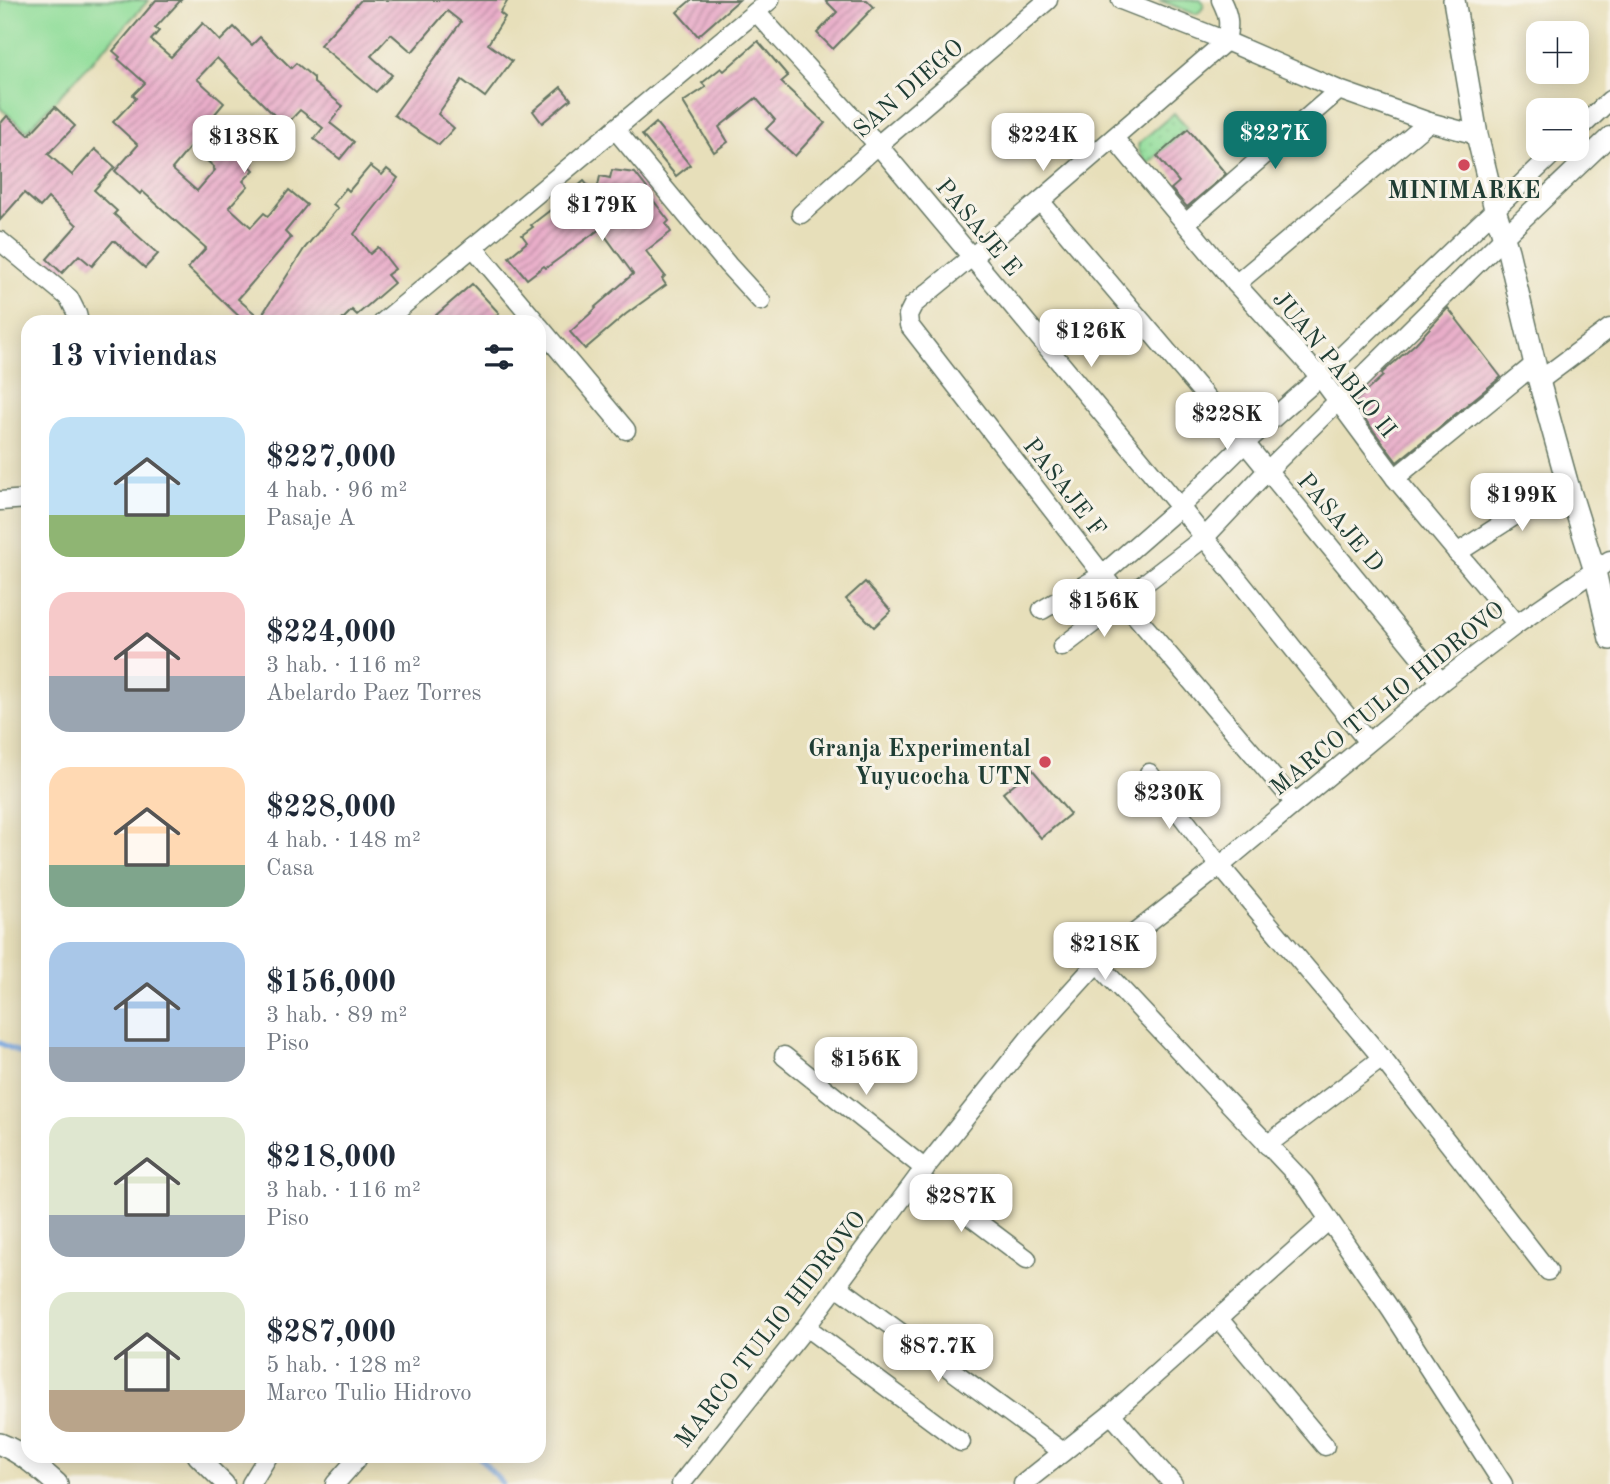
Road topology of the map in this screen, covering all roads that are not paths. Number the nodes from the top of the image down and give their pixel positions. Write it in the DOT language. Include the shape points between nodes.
graph roads {
  1 [pos="1048,0"];
  2 [pos="1121,0"];
  3 [pos="1222,0"];
  4 [pos="1453,1"];
  5 [pos="763,6"];
  6 [pos="1226,41"];
  7 [pos="1339,90"];
  8 [pos="1610,100"];
  9 [pos="1589,120"];
  10 [pos="1429,122"];
  11 [pos="615,129"];
  12 [pos="1477,135"];
  13 [pos="1610,136"];
  14 [pos="1114,138"];
  15 [pos="878,145"];
  16 [pos="1545,161"];
  17 [pos="1040,201"];
  18 [pos="1495,209"];
  19 [pos="801,214"];
  20 [pos="1186,223"];
  21 [pos="1504,237"];
  22 [pos="0,241"];
  23 [pos="473,247"];
  24 [pos="971,257"];
  25 [pos="1236,284"];
  26 [pos="761,302"];
  27 [pos="77,315"];
  28 [pos="391,315"];
  29 [pos="530,315"];
  30 [pos="1610,328"];
  31 [pos="546,334"];
  32 [pos="1537,372"];
  33 [pos="1320,377"];
  34 [pos="1337,402"];
  35 [pos="626,430"];
  36 [pos="1245,443"];
  37 [pos="1267,471"];
  38 [pos="1395,478"];
  39 [pos="1567,482"];
  40 [pos="21,500"];
  41 [pos="0,501"];
  42 [pos="1180,507"];
  43 [pos="1205,537"];
  44 [pos="1457,553"];
  45 [pos="1602,566"];
  46 [pos="1102,575"];
  47 [pos="1123,601"];
  48 [pos="1042,610"];
  49 [pos="1517,624"];
  50 [pos="1610,639"];
  51 [pos="1062,647"];
  52 [pos="1441,682"];
  53 [pos="1368,742"];
  54 [pos="1149,773"];
  55 [pos="1295,803"];
  56 [pos="1220,866"];
  57 [pos="1098,962"];
  58 [pos="784,1056"];
  59 [pos="1382,1058"];
  60 [pos="1267,1145"];
  61 [pos="921,1173"];
  62 [pos="1329,1220"];
  63 [pos="1027,1259"];
  64 [pos="1548,1271"];
  65 [pos="837,1286"];
  66 [pos="1219,1319"];
  67 [pos="806,1327"];
  68 [pos="1111,1413"];
  69 [pos="961,1442"];
  70 [pos="1325,1446"];
  71 [pos="2,1449"];
  72 [pos="1063,1452"];
  73 [pos="21,1459"];
  74 [pos="29,1463"];
  75 [pos="204,1463"];
  76 [pos="264,1463"];
  77 [pos="354,1463"];
  78 [pos="57,1484"];
  79 [pos="225,1484"];
  80 [pos="251,1484"];
  81 [pos="335,1484"];
  82 [pos="681,1484"];
  83 [pos="1023,1484"];
  84 [pos="1173,1484"];
  85 [pos="1503,1484"];
  1 -- 15 [label="street, SAN DIEGO"];
  2 -- 6 [label="street"];
  3 -- 6 [label="street" via="1229,15"];
  4 -- 12 [label="street"];
  5 -- 11 [label="street"];
  5 -- 15 [label="street, PASAJE E"];
  6 -- 7 [label="street"];
  6 -- 14 [label="street"];
  7 -- 10 [label="street"];
  7 -- 20 [label="street"];
  8 -- 9 [label="street"];
  10 -- 12 [label="street"];
  10 -- 25 [label="street"];
  11 -- 23 [label="street"];
  11 -- 26 [label="street"];
  12 -- 18 [label="street"];
  13 -- 21 [label="street"];
  14 -- 17 [label="street"];
  14 -- 20 [label="street, JUAN PABLO II"];
  15 -- 19 [label="street, SAN DIEGO"];
  15 -- 24 [label="street, PASAJE E"];
  16 -- 18 [label="street"];
  17 -- 24 [label="street"];
  17 -- 36 [label="street, PASAJE D"];
  18 -- 21 [label="street"];
  18 -- 33 [label="street"];
  20 -- 25 [label="street, JUAN PABLO II"];
  21 -- 32 [label="street"];
  21 -- 34 [label="street"];
  22 -- 27 [label="street" via="69,298"];
  23 -- 28 [label="street"];
  23 -- 29 [label="street"];
  24 -- 42 [label="street, PASAJE E"];
  24 -- 46 [label="street, PASAJE F" via="913,305 909,325"];
  25 -- 33 [label="street, JUAN PABLO II"];
  30 -- 32 [label="street"];
  31 -- 35 [label="street"];
  32 -- 38 [label="street"];
  32 -- 39 [label="street"];
  33 -- 34 [label="street, JUAN PABLO II"];
  33 -- 36 [label="street"];
  34 -- 37 [label="street"];
  34 -- 38 [label="street, JUAN PABLO II"];
  36 -- 37 [label="street, PASAJE D"];
  36 -- 42 [label="street"];
  37 -- 43 [label="street"];
  37 -- 52 [label="street, PASAJE D"];
  38 -- 44 [label="street, JUAN PABLO II"];
  39 -- 44 [label="street"];
  39 -- 45 [label="street"];
  40 -- 41 [label="street"];
  42 -- 43 [label="street, PASAJE E"];
  42 -- 46 [label="street"];
  43 -- 47 [label="street"];
  43 -- 53 [label="street, PASAJE E"];
  44 -- 49 [label="street, JUAN PABLO II"];
  45 -- 49 [label="street, MARCO TULIO HIDROVO"];
  45 -- 50 [label="street"];
  46 -- 47 [label="street, PASAJE F"];
  46 -- 48 [label="street"];
  47 -- 51 [label="street"];
  47 -- 55 [label="street, PASAJE F"];
  49 -- 52 [label="street, MARCO TULIO HIDROVO"];
  52 -- 53 [label="street, MARCO TULIO HIDROVO"];
  53 -- 55 [label="street, MARCO TULIO HIDROVO"];
  54 -- 56 [label="street"];
  55 -- 56 [label="street, MARCO TULIO HIDROVO"];
  56 -- 57 [label="street, MARCO TULIO HIDROVO"];
  56 -- 59 [label="street"];
  57 -- 60 [label="street"];
  57 -- 61 [label="street, MARCO TULIO HIDROVO" via="1030,1037"];
  58 -- 61 [label="street"];
  59 -- 60 [label="street"];
  59 -- 64 [label="street"];
  60 -- 62 [label="street" via="1304,1183"];
  61 -- 63 [label="street"];
  61 -- 65 [label="street, MARCO TULIO HIDROVO"];
  62 -- 66 [label="street"];
  62 -- 85 [label="street"];
  65 -- 67 [label="street, MARCO TULIO HIDROVO"];
  65 -- 72 [label="street"];
  66 -- 68 [label="street"];
  66 -- 70 [label="street"];
  67 -- 69 [label="street"];
  67 -- 82 [label="street, MARCO TULIO HIDROVO"];
  68 -- 72 [label="street"];
  68 -- 84 [label="street"];
  71 -- 73 [label="street"];
  72 -- 83 [label="street"];
  74 -- 78 [label="street"];
  75 -- 79 [label="street"];
  76 -- 80 [label="street"];
  77 -- 81 [label="street"];
}
